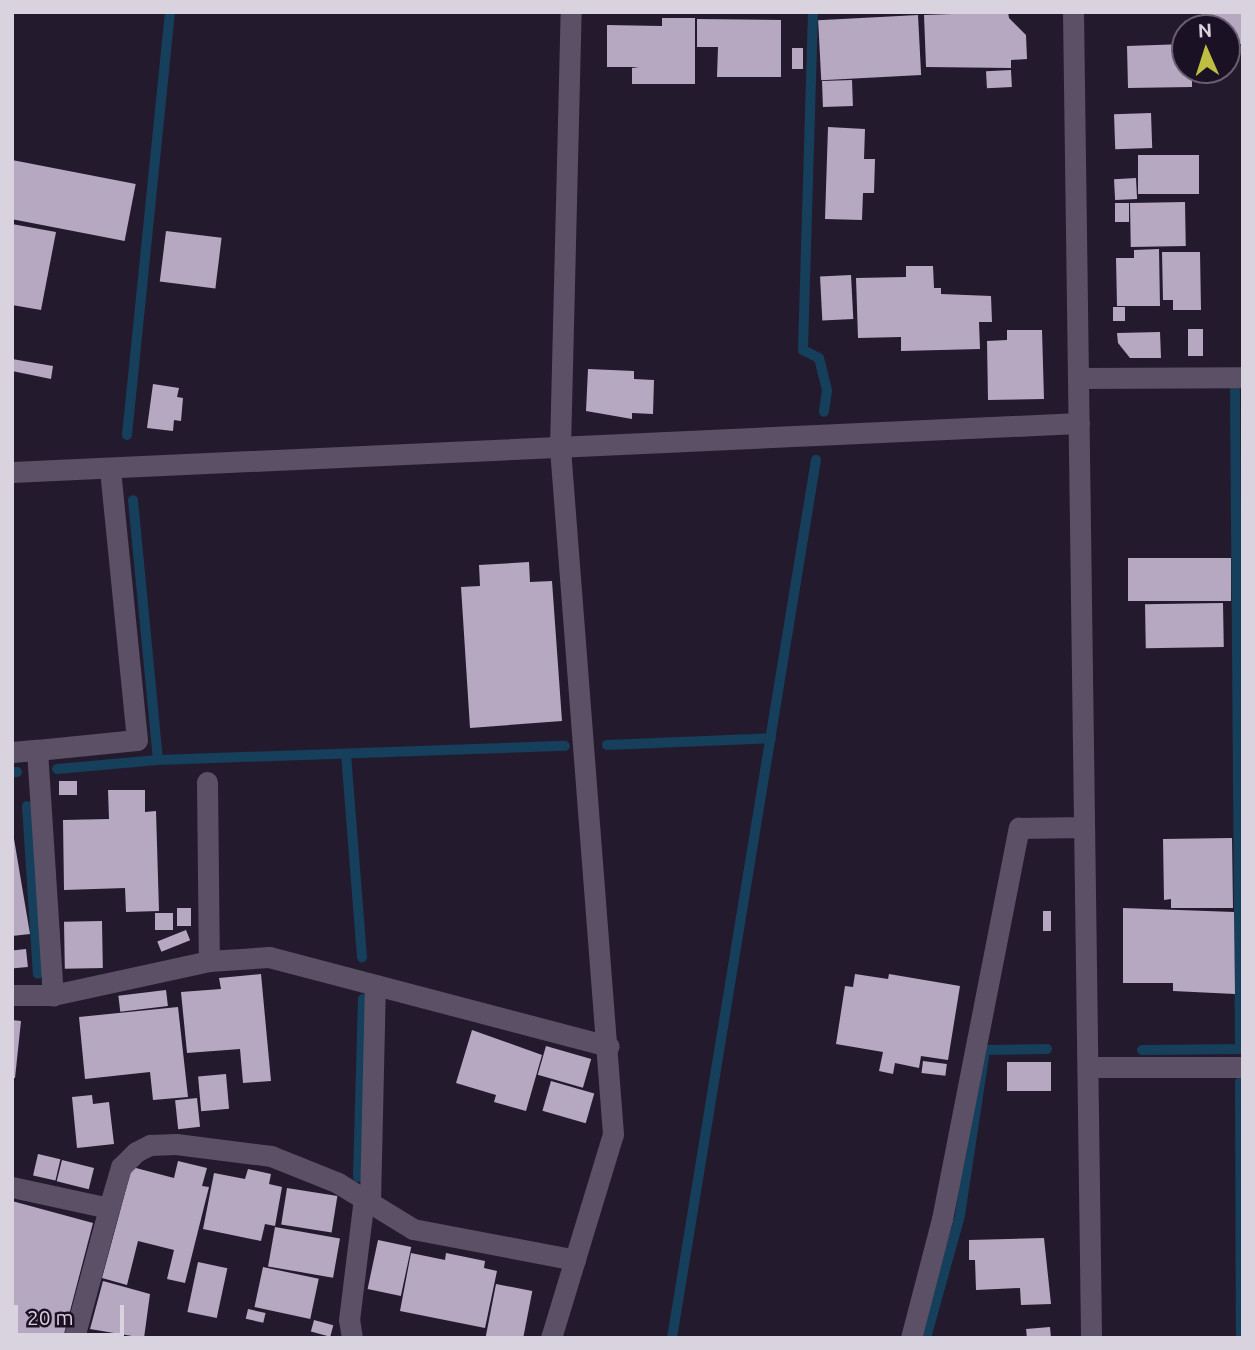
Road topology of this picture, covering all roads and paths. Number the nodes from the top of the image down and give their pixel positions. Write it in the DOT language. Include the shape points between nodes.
graph roads {
  1 [pos="571,12"];
  2 [pos="1073,12"];
  3 [pos="1243,377"];
  4 [pos="1078,378"];
  5 [pos="1079,423"];
  6 [pos="560,448"];
  7 [pos="110,469"];
  8 [pos="12,472"];
  9 [pos="37,750"];
  10 [pos="12,752"];
  11 [pos="207,782"];
  12 [pos="1084,827"];
  13 [pos="209,961"];
  14 [pos="375,985"];
  15 [pos="12,995"];
  16 [pos="53,995"];
  17 [pos="609,1046"];
  18 [pos="1088,1067"];
  19 [pos="1243,1067"];
  20 [pos="12,1187"];
  21 [pos="367,1200"];
  22 [pos="109,1208"];
  23 [pos="575,1260"];
  24 [pos="74,1338"];
  25 [pos="352,1338"];
  26 [pos="551,1338"];
  27 [pos="911,1338"];
  28 [pos="1091,1338"];
  1 -- 6 [label="street"];
  2 -- 4 [label="street"];
  3 -- 4 [label="street"];
  4 -- 5 [label="street"];
  5 -- 6 [label="street"];
  5 -- 12 [label="street"];
  6 -- 7 [label="street"];
  6 -- 17 [label="street"];
  7 -- 8 [label="street"];
  7 -- 9 [label="street" via="137,740"];
  9 -- 10 [label="street"];
  9 -- 16 [label="street"];
  11 -- 13 [label="street"];
  12 -- 18 [label="street"];
  12 -- 27 [label="street" via="1018,828 942,1219"];
  13 -- 14 [label="street" via="269,957"];
  13 -- 16 [label="street"];
  14 -- 17 [label="street"];
  14 -- 21 [label="street"];
  15 -- 16 [label="street"];
  17 -- 23 [label="street" via="613,1134"];
  18 -- 19 [label="street"];
  18 -- 28 [label="street"];
  20 -- 22 [label="street"];
  21 -- 22 [label="street" via="271,1156 176,1143 150,1145 136,1152 121,1167"];
  21 -- 23 [label="street" via="413,1229"];
  21 -- 25 [label="street" via="349,1320"];
  22 -- 24 [label="street"];
  23 -- 26 [label="street"];
}
